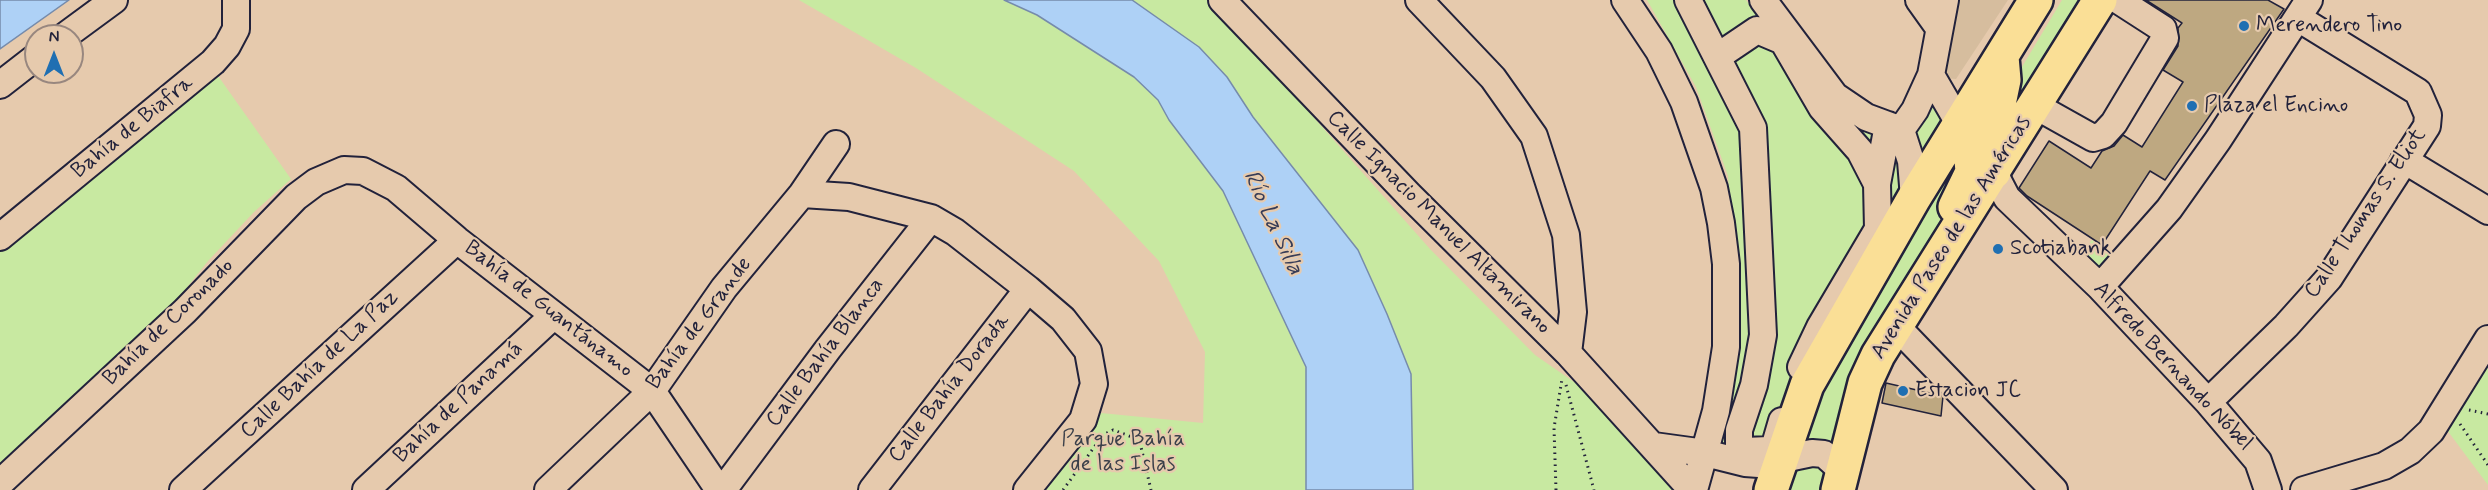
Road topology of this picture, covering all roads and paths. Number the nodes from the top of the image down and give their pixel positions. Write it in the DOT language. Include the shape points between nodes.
graph roads {
  1 [pos="114,0"];
  2 [pos="236,0"];
  3 [pos="1222,0"];
  4 [pos="1419,0"];
  5 [pos="1625,0"];
  6 [pos="1688,0"];
  7 [pos="1752,0"];
  8 [pos="1763,0"];
  9 [pos="1919,0"];
  10 [pos="1945,0"];
  11 [pos="2036,0"];
  12 [pos="2100,0"];
  13 [pos="2118,0"];
  14 [pos="2303,9"];
  15 [pos="81,24"];
  16 [pos="1939,28"];
  17 [pos="1757,30"];
  18 [pos="2002,53"];
  19 [pos="1717,57"];
  20 [pos="24,66"];
  21 [pos="1935,82"];
  22 [pos="0,85"];
  23 [pos="1981,88"];
  24 [pos="2034,105"];
  25 [pos="1960,125"];
  26 [pos="1895,128"];
  27 [pos="836,144"];
  28 [pos="2404,160"];
  29 [pos="344,170"];
  30 [pos="1994,173"];
  31 [pos="1876,184"];
  32 [pos="802,194"];
  33 [pos="1914,198"];
  34 [pos="2488,211"];
  35 [pos="931,218"];
  36 [pos="0,237"];
  37 [pos="457,240"];
  38 [pos="1931,270"];
  39 [pos="2100,287"];
  40 [pos="1028,289"];
  41 [pos="553,316"];
  42 [pos="1896,326"];
  43 [pos="2488,339"];
  44 [pos="1568,353"];
  45 [pos="652,391"];
  46 [pos="2208,402"];
  47 [pos="2447,405"];
  48 [pos="1737,441"];
  49 [pos="1707,445"];
  50 [pos="1654,446"];
  51 [pos="1784,459"];
  52 [pos="2488,465"];
  53 [pos="1840,480"];
  54 [pos="0,483"];
  55 [pos="2048,488"];
  56 [pos="183,490"];
  57 [pos="366,490"];
  58 [pos="548,490"];
  59 [pos="719,490"];
  60 [pos="723,490"];
  61 [pos="872,490"];
  62 [pos="1027,490"];
  63 [pos="1063,490"];
  64 [pos="1151,490"];
  65 [pos="1556,490"];
  66 [pos="1594,490"];
  67 [pos="1693,490"];
  68 [pos="1772,490"];
  69 [pos="2268,490"];
  70 [pos="2304,490"];
  1 -- 15 [label="street"];
  2 -- 36 [label="street, Bahía de Biafra" via="236,29 213,62"];
  3 -- 44 [label="street, Calle Ignacio Manuel Altamirano" via="1408,195"];
  4 -- 44 [label="street" via="1493,78 1534,135 1566,235 1573,312"];
  5 -- 49 [label="street" via="1659,51 1684,102 1714,188 1721,223 1726,264 1726,346 1722,384"];
  6 -- 19 [label="street"];
  7 -- 17 [label="street" via="1756,5"];
  8 -- 26 [label="street" via="1835,96 1866,117"];
  9 -- 16 [label="street"];
  10 -- 16 [label="street"];
  11 -- 18 [label="main road"];
  12 -- 24 [label="main road, Avenida Paseo de las Américas"];
  13 -- 24 [label="street" via="2163,29 2164,44 2114,123 2103,135 2093,138"];
  14 -- 28 [label="street, Calle Thomas S. Eliot" via="2418,93 2428,115 2427,126"];
  14 -- 39 [label="street" via="2169,209"];
  16 -- 21 [label="street"];
  17 -- 19 [label="street"];
  17 -- 31 [label="street" via="1783,41 1822,108 1860,151"];
  18 -- 23 [label="main road"];
  18 -- 30 [label="main road" via="2004,80 1992,138"];
  19 -- 48 [label="street" via="1753,128 1763,335 1754,385"];
  20 -- 22 [label="street"];
  21 -- 23 [label="street" via="1957,92"];
  21 -- 25 [label="street"];
  21 -- 26 [label="street" via="1915,110"];
  23 -- 25 [label="main road"];
  24 -- 30 [label="main road, Avenida Paseo de las Américas"];
  25 -- 33 [label="main road"];
  25 -- 38 [label="main road" via="1970,148 1972,172 1944,226"];
  26 -- 31 [label="street"];
  26 -- 33 [label="street" via="1911,161"];
  27 -- 32 [label="street, Bahía de Grande"];
  28 -- 34 [label="street"];
  28 -- 46 [label="street, Calle Thomas S. Eliot" via="2329,278"];
  29 -- 37 [label="street, Bahía de Guantánamo" via="363,171 396,188"];
  29 -- 54 [label="street, Bahía de Coronado" via="296,196 185,311"];
  30 -- 38 [label="main road, Avenida Paseo de las Américas"];
  30 -- 39 [label="street, Alfredo Bernando Nóbel" via="2007,198"];
  31 -- 48 [label="street" via="1878,229 1820,327 1800,370 1775,445 1760,452 1745,451"];
  32 -- 35 [label="street" via="849,197"];
  32 -- 45 [label="street, Bahía de Grande" via="724,288"];
  33 -- 51 [label="main road" via="1807,385"];
  35 -- 40 [label="street"];
  35 -- 60 [label="street, Calle Bahía Blanca"];
  37 -- 41 [label="street, Bahía de Guantánamo"];
  37 -- 56 [label="street, Calle Bahía de La Paz"];
  38 -- 42 [label="main road, Avenida Paseo de las Américas"];
  39 -- 46 [label="street, Alfredo Bernando Nóbel"];
  40 -- 61 [label="street, Calle Bahía Dorada"];
  40 -- 62 [label="street" via="1063,319 1088,351 1094,384 1083,420"];
  41 -- 45 [label="street, Bahía de Guantánamo"];
  41 -- 57 [label="street, Bahía de Panamá"];
  42 -- 53 [label="main road, Avenida Paseo de las Américas" via="1865,383"];
  42 -- 55 [label="street"];
  43 -- 47 [label="street"];
  44 -- 50 [label="street, Calle Ignacio Manuel Altamirano"];
  45 -- 58 [label="street, Bahía de Grande"];
  45 -- 59 [label="street, Bahía de Guantánamo"];
  46 -- 69 [label="street, Alfredo Bernando Nóbel" via="2258,461"];
  47 -- 52 [label="path"];
  47 -- 70 [label="street" via="2431,431 2410,451 2384,466"];
  48 -- 49 [label="street"];
  49 -- 50 [label="street"];
  49 -- 51 [label="street" via="1745,463"];
  49 -- 67 [label="street"];
  50 -- 67 [label="street, Calle Ignacio Manuel Altamirano"];
  51 -- 53 [label="street" via="1824,454"];
  51 -- 68 [label="main road"];
  63 -- 64 [label="path" via="1103,435 1113,430 1132,437 1141,447"];
  65 -- 66 [label="path" via="1554,428 1563,374"];
}
